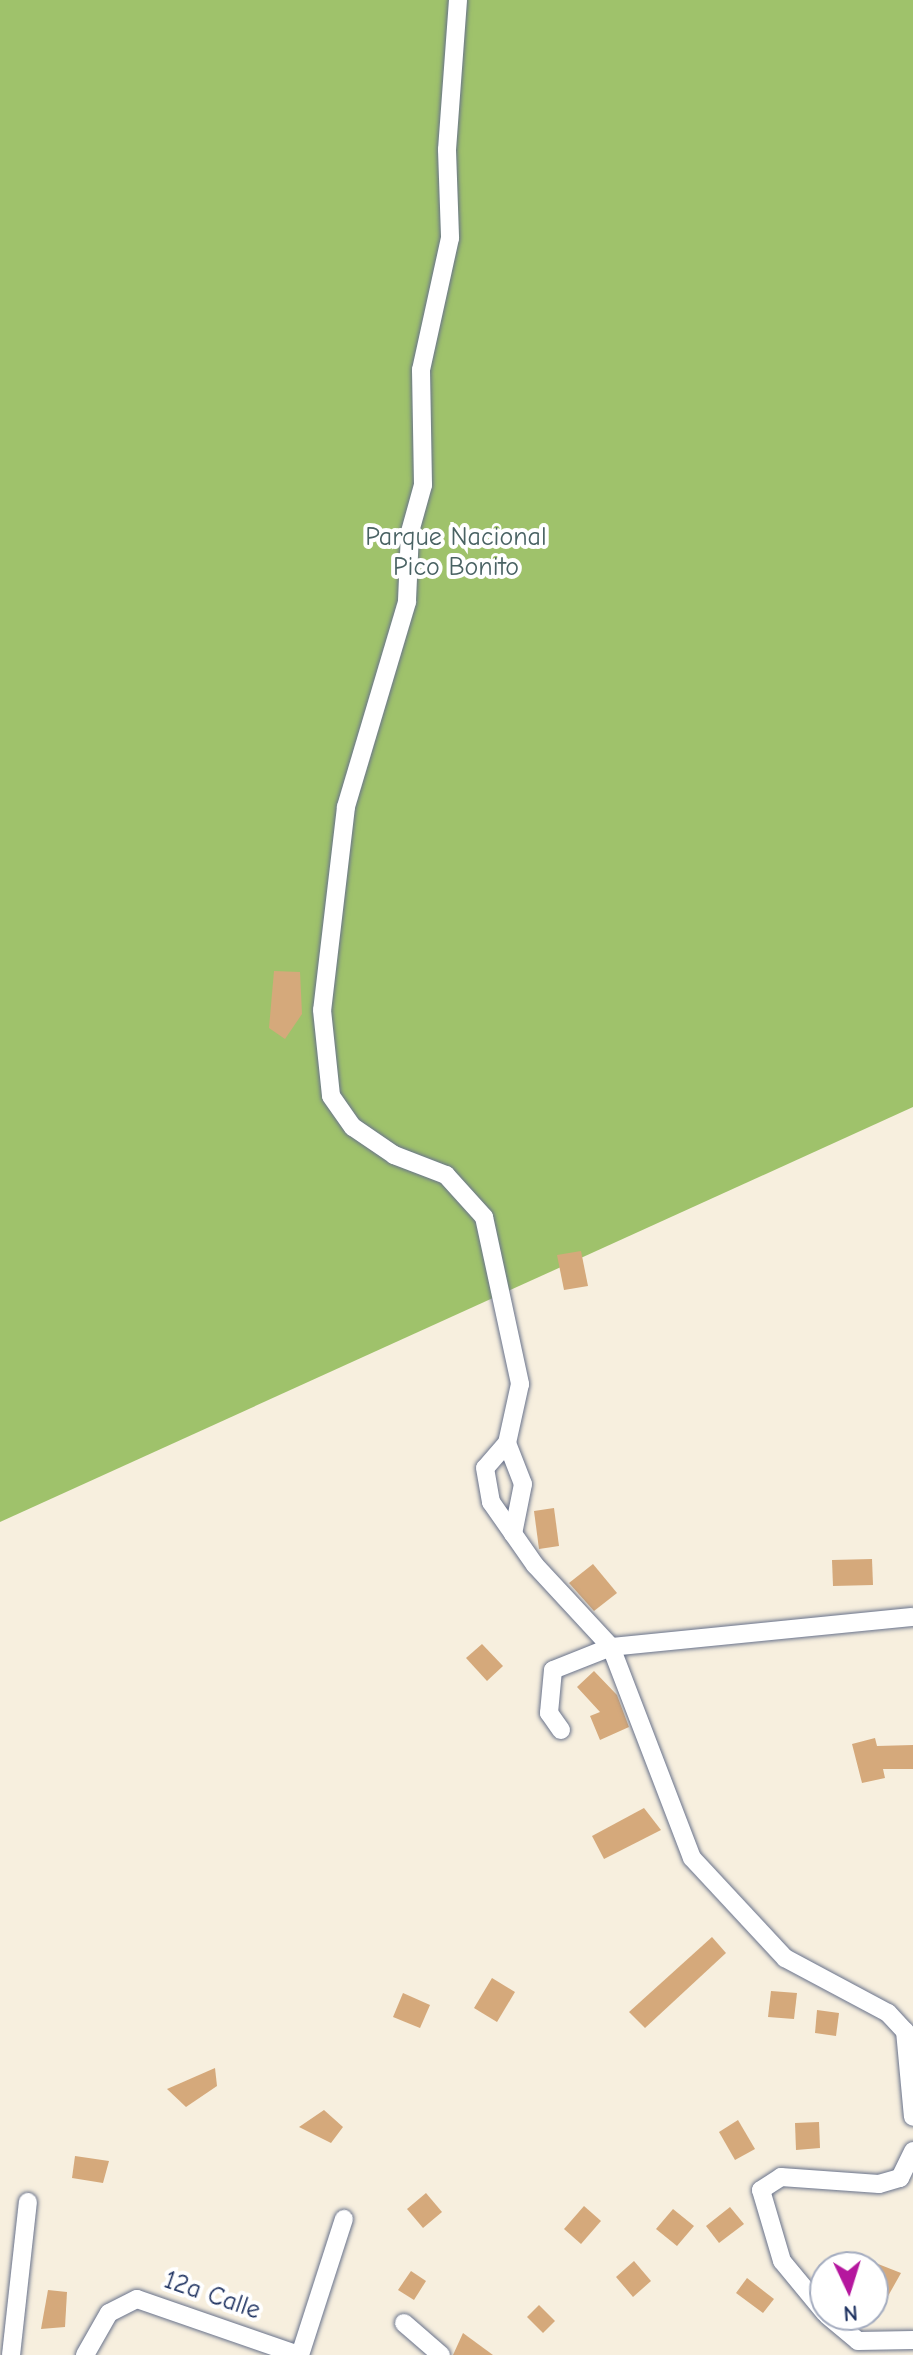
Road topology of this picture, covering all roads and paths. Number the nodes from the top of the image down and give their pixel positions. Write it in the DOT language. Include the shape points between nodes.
graph roads {
  1 [pos="458,0"];
  2 [pos="507,1443"];
  3 [pos="513,1534"];
  4 [pos="913,1617"];
  5 [pos="611,1647"];
  6 [pos="561,1730"];
  7 [pos="909,2026"];
  8 [pos="913,2117"];
  9 [pos="913,2151"];
  10 [pos="28,2202"];
  11 [pos="344,2219"];
  12 [pos="809,2294"];
  13 [pos="404,2323"];
  14 [pos="846,2331"];
  15 [pos="913,2340"];
  16 [pos="11,2355"];
  17 [pos="85,2355"];
  18 [pos="300,2355"];
  19 [pos="441,2355"];
  1 -- 2 [label="street" via="447,150 450,238 421,370 423,485 410,532 407,602 346,807 322,1040 331,1096 353,1127 394,1155 446,1175 484,1217 520,1384"];
  2 -- 3 [label="street" via="523,1484"];
  2 -- 3 [label="street" via="485,1468 483,1484"];
  3 -- 5 [label="street"];
  4 -- 5 [label="street"];
  5 -- 6 [label="street" via="553,1670 549,1713"];
  5 -- 7 [label="street" via="692,1858 785,1958"];
  7 -- 8 [label="street"];
  9 -- 12 [label="street" via="900,2178 879,2184 781,2177 761,2190 782,2261"];
  10 -- 16 [label="street"];
  11 -- 18 [label="street"];
  13 -- 19 [label="street"];
  14 -- 15 [label="street" via="858,2341"];
  17 -- 18 [label="street, 12a Calle" via="109,2313 137,2299"];
}
